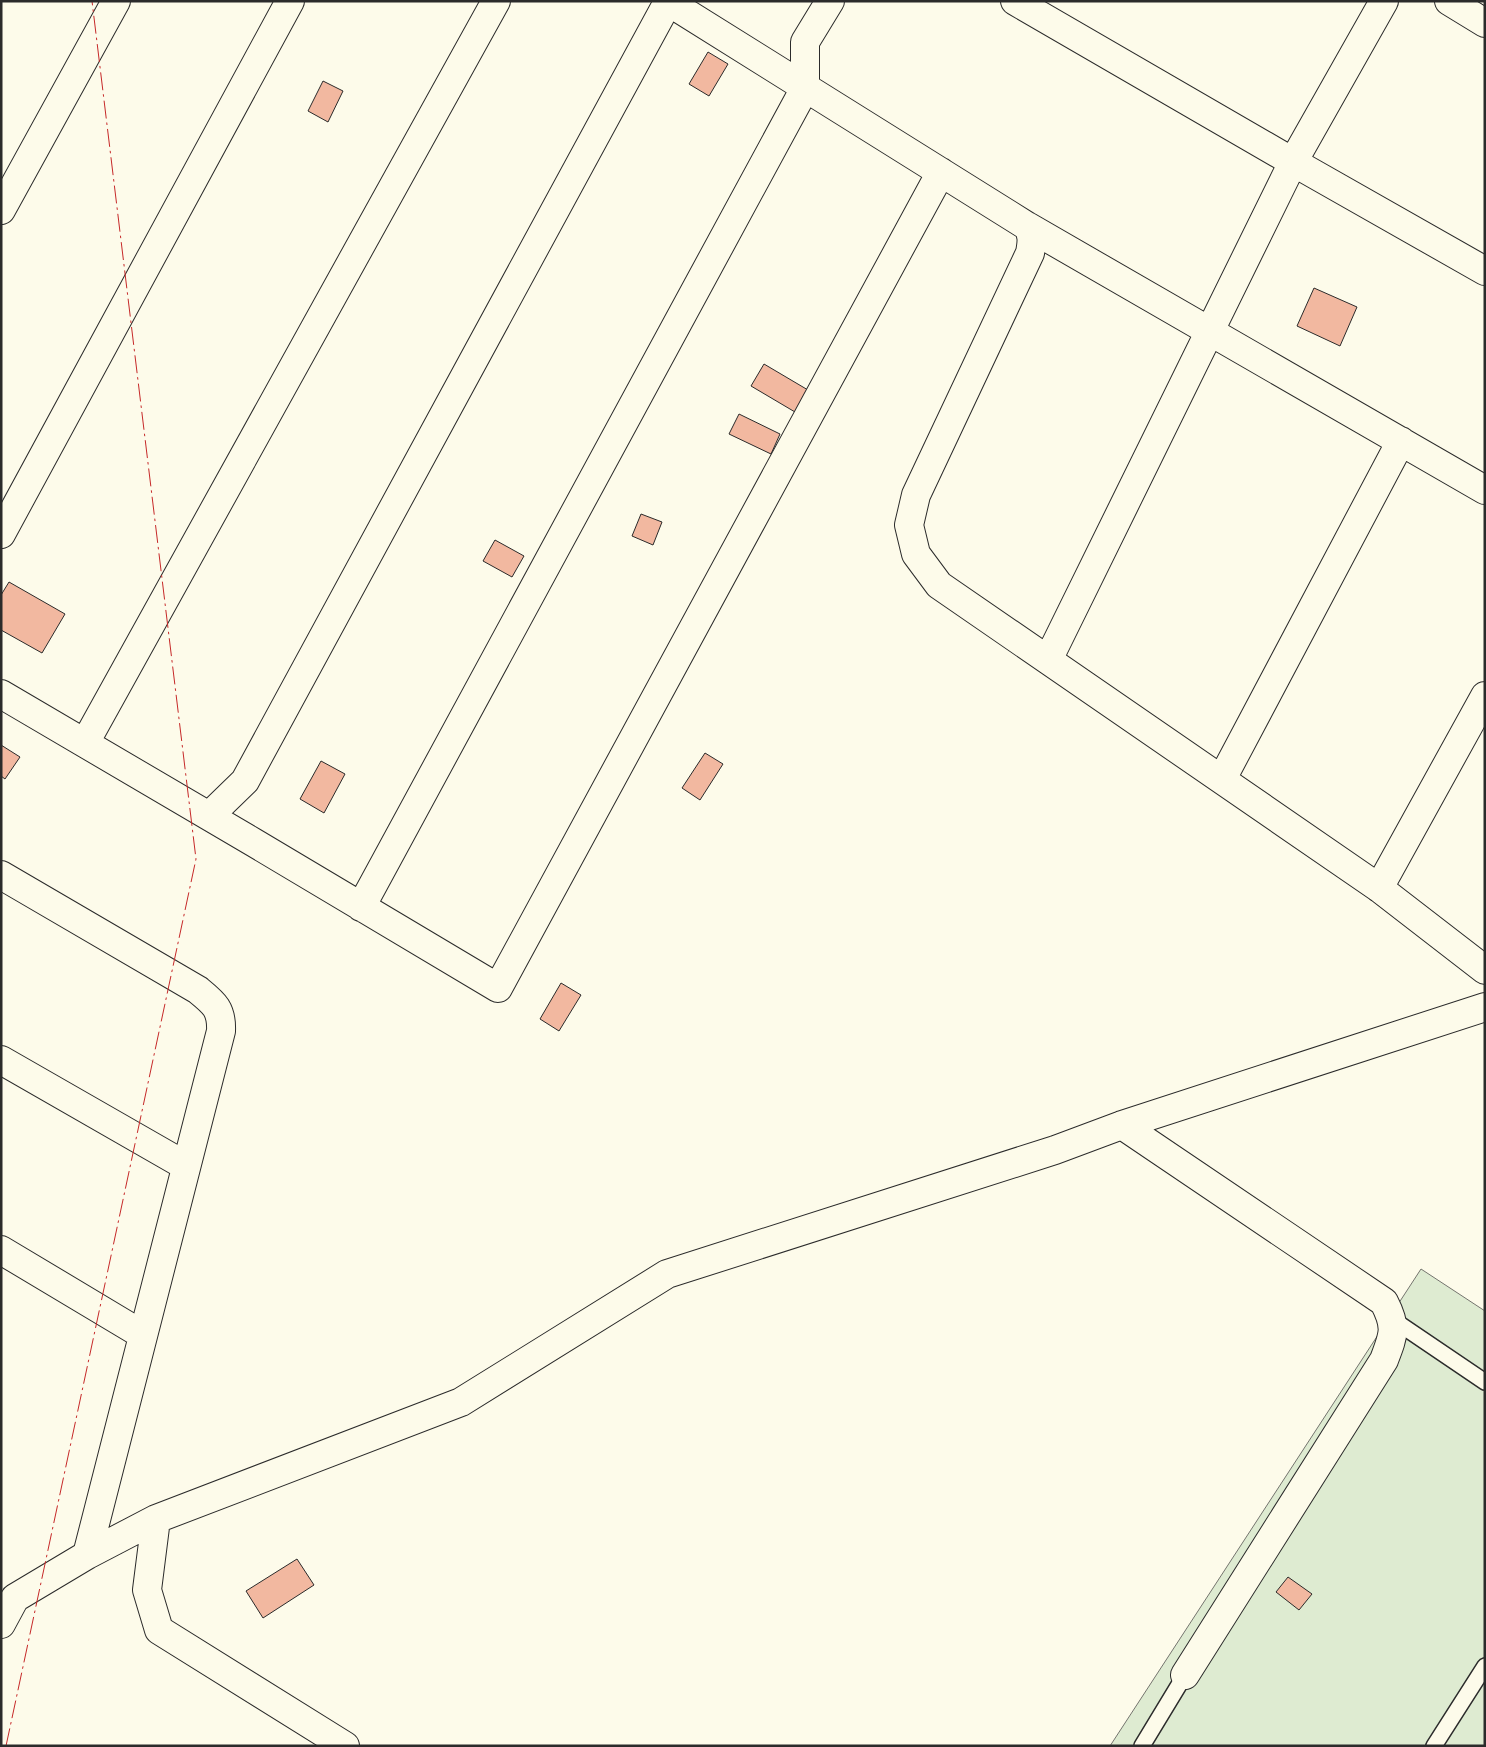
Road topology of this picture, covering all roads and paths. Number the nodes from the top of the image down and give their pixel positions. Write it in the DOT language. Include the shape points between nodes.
graph roads {
  1 [pos="116,1"];
  2 [pos="290,1"];
  3 [pos="496,1"];
  4 [pos="830,1"];
  5 [pos="1015,1"];
  6 [pos="1384,1"];
  7 [pos="1449,1"];
  8 [pos="667,2"];
  9 [pos="1485,23"];
  10 [pos="805,88"];
  11 [pos="1293,162"];
  12 [pos="941,172"];
  13 [pos="1,210"];
  14 [pos="1027,226"];
  15 [pos="1485,271"];
  16 [pos="1210,331"];
  17 [pos="1401,441"];
  18 [pos="1485,490"];
  19 [pos="1,534"];
  20 [pos="1048,660"];
  21 [pos="1,694"];
  22 [pos="1485,696"];
  23 [pos="85,744"];
  24 [pos="1222,779"];
  25 [pos="209,816"];
  26 [pos="1,875"];
  27 [pos="1379,888"];
  28 [pos="361,907"];
  29 [pos="1485,970"];
  30 [pos="1485,1006"];
  31 [pos="1,1060"];
  32 [pos="1122,1125"];
  33 [pos="186,1166"];
  34 [pos="1,1250"];
  35 [pos="1392,1319"];
  36 [pos="143,1335"];
  37 [pos="1485,1382"];
  38 [pos="156,1518"];
  39 [pos="87,1555"];
  40 [pos="1,1624"];
  41 [pos="1485,1666"];
  42 [pos="1185,1675"];
  43 [pos="1480,1685"];
  44 [pos="345,1746"];
  45 [pos="1142,1746"];
  46 [pos="1434,1746"];
  1 -- 13 [label="street"];
  2 -- 19 [label="street"];
  3 -- 23 [label="street"];
  4 -- 10 [label="street" via="805,42"];
  5 -- 11 [label="street"];
  6 -- 11 [label="street"];
  7 -- 9 [label="street"];
  8 -- 10 [label="street"];
  8 -- 25 [label="street" via="245,781"];
  10 -- 12 [label="street"];
  10 -- 28 [label="street"];
  11 -- 15 [label="street"];
  11 -- 16 [label="street"];
  12 -- 14 [label="street"];
  12 -- 28 [label="street" via="498,988"];
  14 -- 16 [label="street"];
  14 -- 20 [label="street" via="1033,241 1030,253 916,495 909,525 916,554 939,585"];
  16 -- 17 [label="street"];
  16 -- 20 [label="street"];
  17 -- 18 [label="street"];
  17 -- 24 [label="street"];
  20 -- 24 [label="street"];
  21 -- 23 [label="street"];
  22 -- 27 [label="street"];
  23 -- 25 [label="street"];
  24 -- 27 [label="street"];
  25 -- 28 [label="street"];
  26 -- 33 [label="street" via="198,990 218,1008 221,1030"];
  27 -- 29 [label="street"];
  30 -- 32 [label="street"];
  31 -- 33 [label="street"];
  32 -- 35 [label="street" via="1384,1302"];
  32 -- 38 [label="street" via="1055,1150 667,1274 461,1402"];
  33 -- 36 [label="street"];
  34 -- 36 [label="street"];
  35 -- 37 [label="lane"];
  35 -- 42 [label="street" via="1393,1338 1384,1360"];
  36 -- 39 [label="street"];
  38 -- 39 [label="street"];
  38 -- 44 [label="street" via="148,1590 158,1630"];
  39 -- 40 [label="street" via="15,1598"];
  41 -- 43 [label="lane"];
  42 -- 45 [label="lane"];
  43 -- 46 [label="lane"];
}
